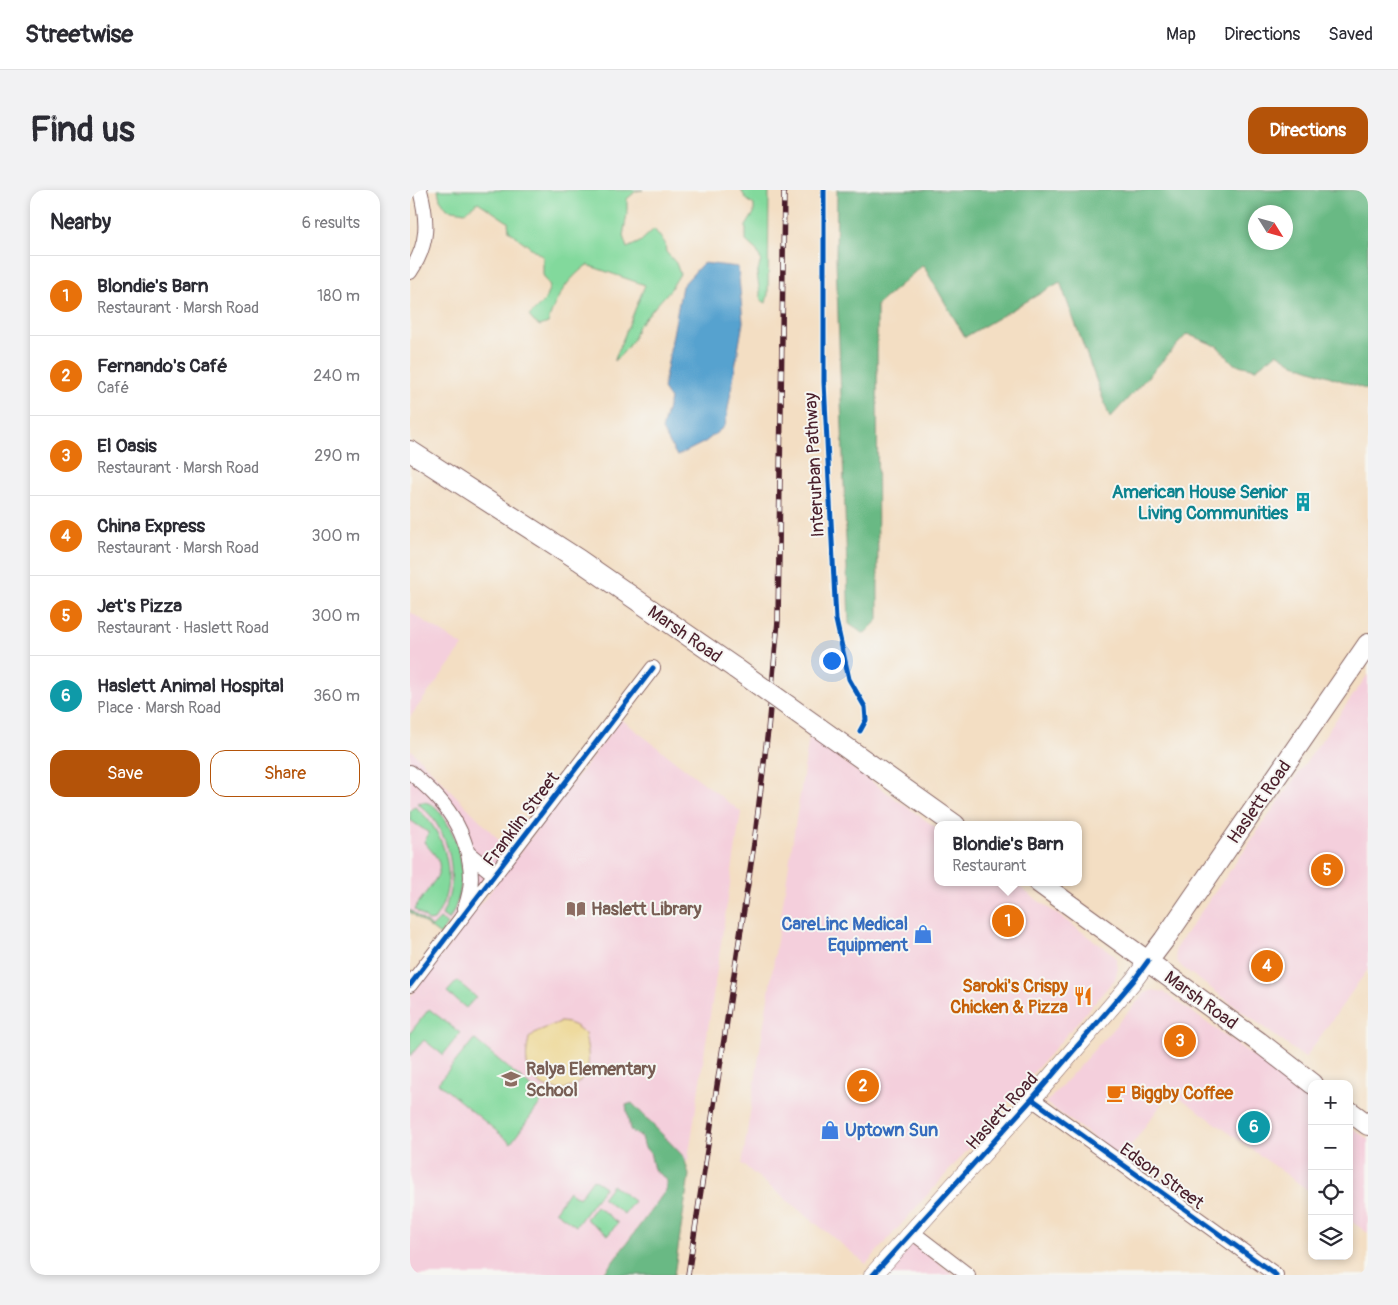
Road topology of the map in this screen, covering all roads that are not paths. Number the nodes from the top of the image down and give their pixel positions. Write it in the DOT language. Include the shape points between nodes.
graph roads {
  1 [pos="420,190"];
  2 [pos="410,272"];
  3 [pos="411,453"];
  4 [pos="1368,644"];
  5 [pos="653,668"];
  6 [pos="410,772"];
  7 [pos="949,821"];
  8 [pos="468,853"];
  9 [pos="495,875"];
  10 [pos="1044,886"];
  11 [pos="454,927"];
  12 [pos="1148,961"];
  13 [pos="410,985"];
  14 [pos="1308,1080"];
  15 [pos="1032,1099"];
  16 [pos="1353,1114"];
  17 [pos="1368,1125"];
  18 [pos="912,1232"];
  19 [pos="873,1275"];
  20 [pos="968,1275"];
  21 [pos="1276,1275"];
  1 -- 2 [label="street" via="425,234"];
  3 -- 7 [label="main road, Marsh Road, bridge" via="579,560"];
  4 -- 12 [label="main road, Haslett Road"];
  5 -- 9 [label="street, Franklin Street"];
  6 -- 8 [label="street, Franklin Street" via="434,793 449,812"];
  8 -- 9 [label="street, Franklin Street"];
  8 -- 11 [label="street, Franklin Street" via="470,892 464,912"];
  9 -- 11 [label="street, Franklin Street"];
  10 -- 12 [label="main road, Marsh Road"];
  11 -- 13 [label="street, Franklin Street"];
  12 -- 14 [label="main road, Marsh Road"];
  12 -- 15 [label="street, Haslett Road"];
  15 -- 18 [label="street, Haslett Road"];
  15 -- 21 [label="street, Edson Street"];
  16 -- 17 [label="main road"];
  18 -- 19 [label="street, Haslett Road"];
  18 -- 20 [label="street"];
}
